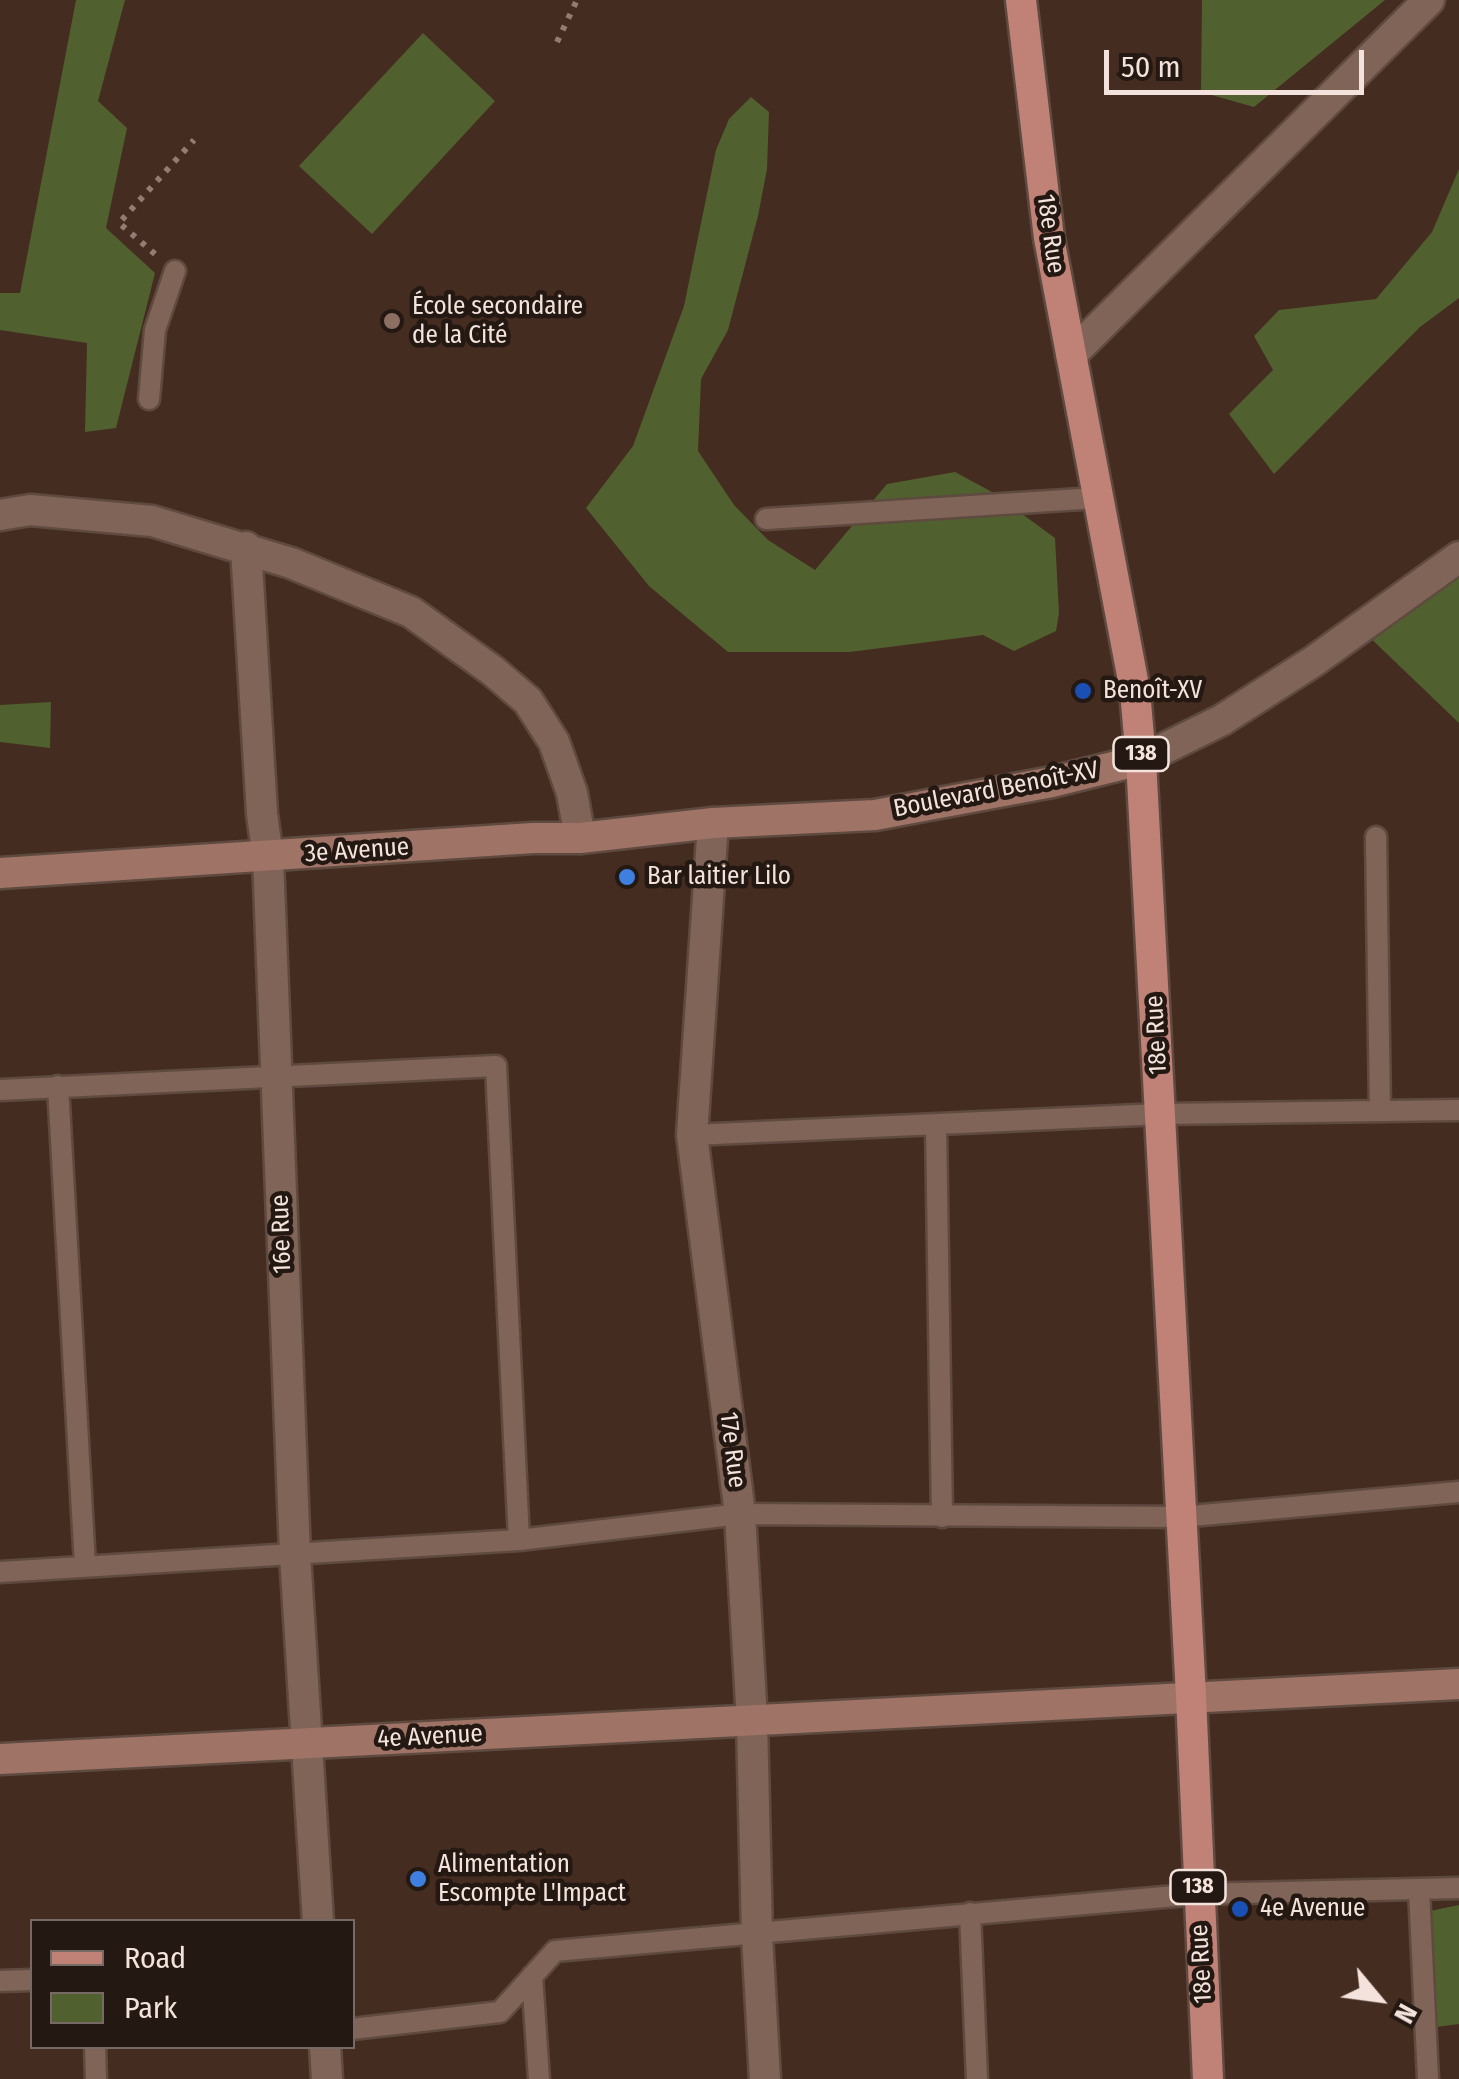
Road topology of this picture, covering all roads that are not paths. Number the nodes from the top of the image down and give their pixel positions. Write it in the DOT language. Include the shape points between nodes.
graph roads {
  1 [pos="1021,0"];
  2 [pos="1429,0"];
  3 [pos="175,271"];
  4 [pos="1070,355"];
  5 [pos="149,398"];
  6 [pos="1097,498"];
  7 [pos="0,515"];
  8 [pos="766,520"];
  9 [pos="246,547"];
  10 [pos="1459,558"];
  11 [pos="1141,760"];
  12 [pos="713,822"];
  13 [pos="1376,836"];
  14 [pos="580,838"];
  15 [pos="268,858"];
  16 [pos="0,873"];
  17 [pos="275,1074"];
  18 [pos="58,1086"];
  19 [pos="0,1090"];
  20 [pos="1380,1110"];
  21 [pos="1459,1110"];
  22 [pos="1160,1114"];
  23 [pos="936,1125"];
  24 [pos="692,1134"];
  25 [pos="1459,1492"];
  26 [pos="740,1514"];
  27 [pos="942,1517"];
  28 [pos="1180,1517"];
  29 [pos="519,1540"];
  30 [pos="295,1554"];
  31 [pos="84,1566"];
  32 [pos="0,1572"];
  33 [pos="1459,1684"];
  34 [pos="1192,1696"];
  35 [pos="752,1720"];
  36 [pos="308,1743"];
  37 [pos="0,1758"];
  38 [pos="1459,1888"];
  39 [pos="1419,1890"];
  40 [pos="1198,1894"];
  41 [pos="970,1913"];
  42 [pos="318,1919"];
  43 [pos="757,1934"];
  44 [pos="532,1976"];
  45 [pos="30,1980"];
  46 [pos="0,1981"];
  47 [pos="355,2029"];
  48 [pos="95,2049"];
  49 [pos="325,2049"];
  50 [pos="96,2079"];
  51 [pos="327,2079"];
  52 [pos="539,2079"];
  53 [pos="766,2079"];
  54 [pos="977,2079"];
  55 [pos="1208,2079"];
  56 [pos="1428,2079"];
  1 -- 4 [label="main road, 18e Rue / 138"];
  2 -- 4 [label="street"];
  3 -- 5 [label="lane" via="155,330"];
  4 -- 6 [label="main road, 18e Rue / 138"];
  6 -- 8 [label="lane"];
  6 -- 11 [label="main road, 18e Rue / 138" via="1135,691"];
  7 -- 9 [label="street" via="30,510 152,521"];
  9 -- 14 [label="street" via="411,612 528,701 554,742"];
  9 -- 15 [label="street, 16e Rue"];
  10 -- 11 [label="street, Boulevard Benoît-XV" via="1314,662 1222,720"];
  11 -- 12 [label="street, Boulevard Benoît-XV" via="875,815"];
  11 -- 22 [label="main road, 18e Rue / 138"];
  12 -- 14 [label="street, 3e Avenue"];
  12 -- 24 [label="street, 17e Rue"];
  13 -- 20 [label="lane"];
  14 -- 15 [label="street, 3e Avenue"];
  15 -- 16 [label="street, 3e Avenue"];
  15 -- 17 [label="street, 16e Rue"];
  17 -- 18 [label="lane"];
  17 -- 29 [label="lane" via="496,1066"];
  17 -- 30 [label="street, 16e Rue"];
  18 -- 19 [label="lane"];
  18 -- 31 [label="lane"];
  20 -- 21 [label="lane"];
  20 -- 22 [label="lane"];
  22 -- 23 [label="lane"];
  22 -- 28 [label="main road, 18e Rue / 138"];
  23 -- 24 [label="lane"];
  23 -- 27 [label="lane"];
  24 -- 26 [label="street, 17e Rue"];
  25 -- 28 [label="lane"];
  26 -- 27 [label="lane"];
  26 -- 29 [label="lane"];
  26 -- 35 [label="street, 17e Rue"];
  27 -- 28 [label="lane"];
  28 -- 34 [label="main road, 18e Rue / 138"];
  29 -- 30 [label="lane"];
  30 -- 31 [label="lane"];
  30 -- 36 [label="street, 16e Rue"];
  31 -- 32 [label="lane"];
  33 -- 34 [label="street, 4e Avenue"];
  34 -- 35 [label="street, 4e Avenue"];
  34 -- 40 [label="main road, 18e Rue / 138"];
  35 -- 36 [label="street, 4e Avenue"];
  35 -- 43 [label="street, 17e Rue"];
  36 -- 37 [label="street, 4e Avenue"];
  36 -- 42 [label="street, 16e Rue"];
  38 -- 39 [label="lane"];
  39 -- 40 [label="lane"];
  39 -- 56 [label="lane"];
  40 -- 41 [label="lane"];
  40 -- 55 [label="main road, 18e Rue / 138"];
  41 -- 43 [label="lane"];
  41 -- 54 [label="lane"];
  43 -- 44 [label="lane" via="555,1950"];
  43 -- 53 [label="street, 17e Rue"];
  44 -- 47 [label="lane" via="500,2012"];
  44 -- 52 [label="lane"];
  45 -- 46 [label="lane"];
  48 -- 50 [label="lane"];
  49 -- 51 [label="street"];
}
